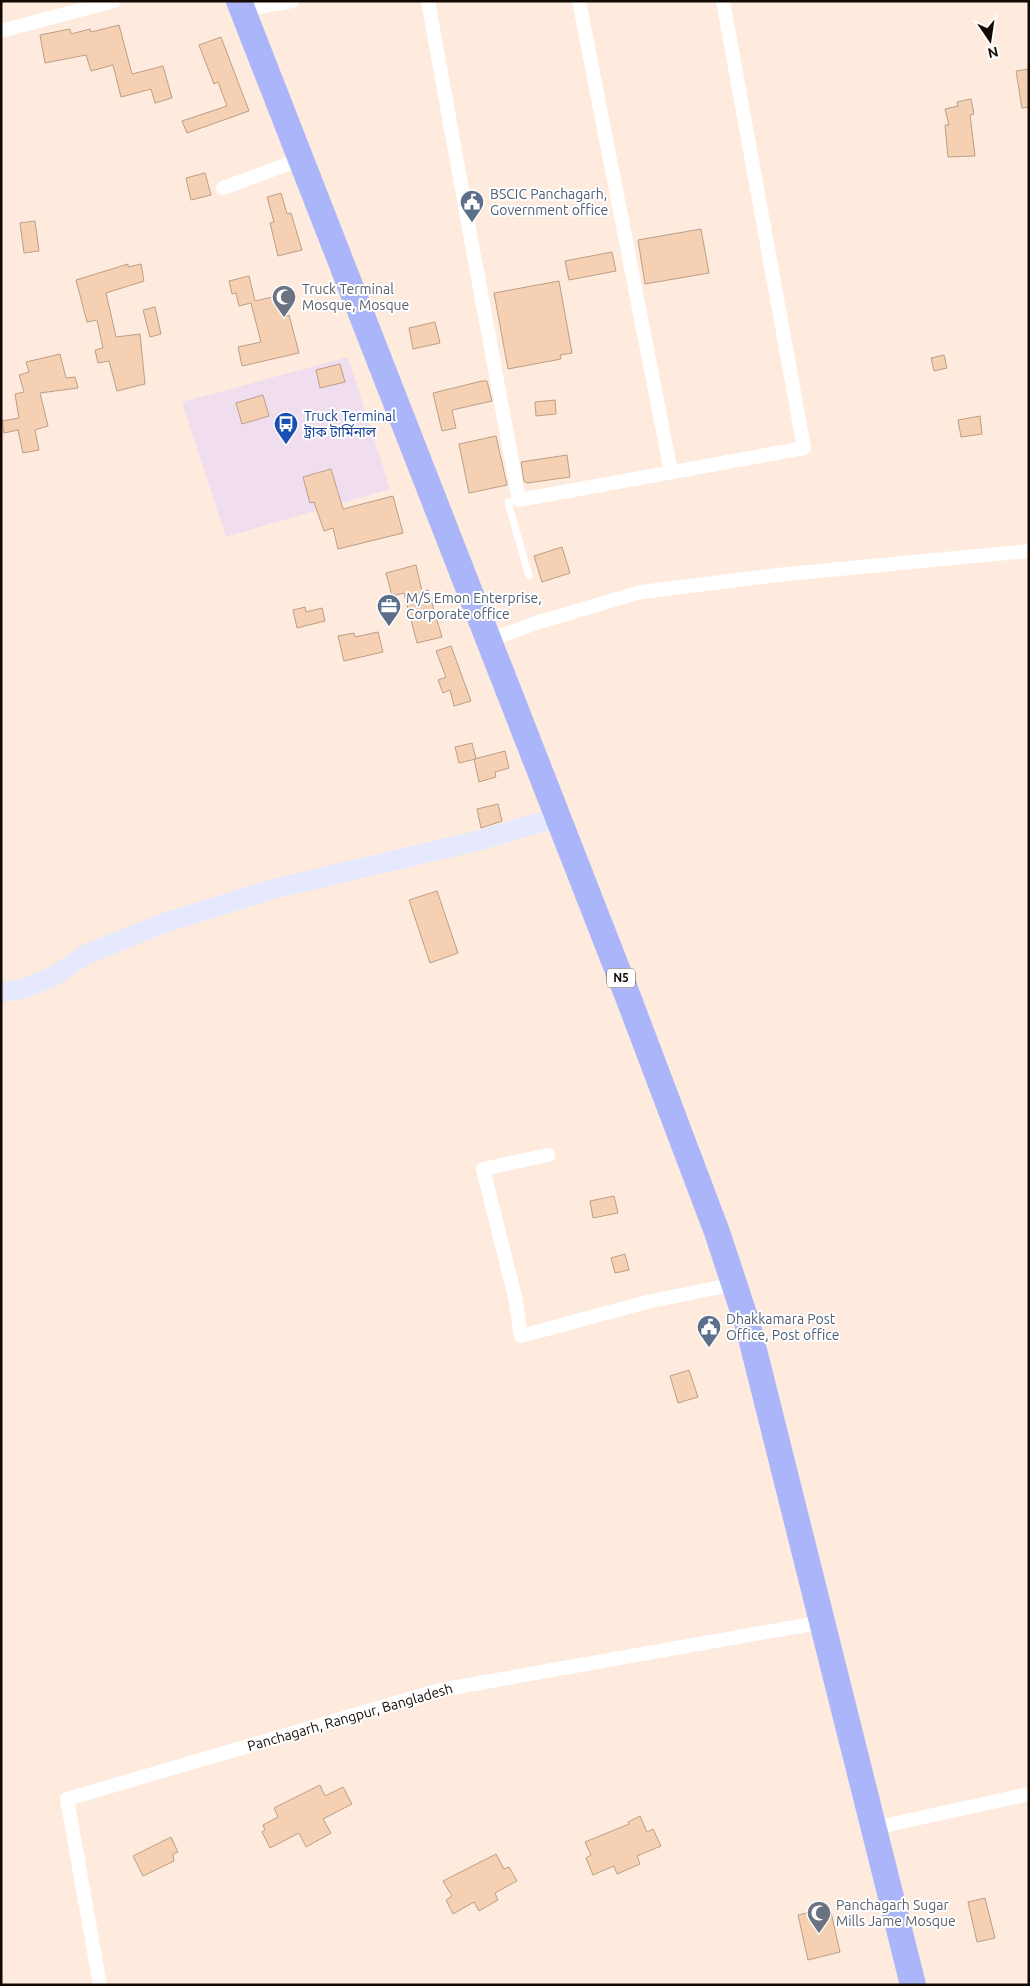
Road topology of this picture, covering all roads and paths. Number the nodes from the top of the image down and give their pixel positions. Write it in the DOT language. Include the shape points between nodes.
graph roads {
  1 [pos="114,1"];
  2 [pos="292,1"];
  3 [pos="428,1"];
  4 [pos="579,1"];
  5 [pos="722,1"];
  6 [pos="240,6"];
  7 [pos="1,30"];
  8 [pos="302,159"];
  9 [pos="222,188"];
  10 [pos="671,472"];
  11 [pos="519,500"];
  12 [pos="1029,551"];
  13 [pos="529,576"];
  14 [pos="489,640"];
  15 [pos="558,817"];
  16 [pos="1,992"];
  17 [pos="548,1155"];
  18 [pos="735,1284"];
  19 [pos="823,1622"];
  20 [pos="1029,1794"];
  21 [pos="874,1828"];
  22 [pos="100,1985"];
  23 [pos="913,1985"];
  1 -- 7 [label="street"];
  2 -- 6 [label="street"];
  3 -- 11 [label="street"];
  4 -- 10 [label="street"];
  5 -- 10 [label="street" via="804,448"];
  6 -- 8 [label="highway, N5"];
  8 -- 9 [label="street"];
  8 -- 14 [label="highway, N5"];
  10 -- 11 [label="street"];
  11 -- 13 [label="lane" via="508,502"];
  12 -- 14 [label="street" via="777,575 641,592"];
  14 -- 15 [label="highway, N5"];
  15 -- 16 [label="street" via="500,835 274,889 164,923 87,954 54,976 23,988"];
  15 -- 18 [label="highway, N5" via="684,1142"];
  17 -- 18 [label="street" via="483,1169 515,1297 520,1336 647,1302"];
  18 -- 19 [label="highway, N5"];
  19 -- 21 [label="highway, N5"];
  19 -- 22 [label="street, Panchagarh, Rangpur, Bangladesh" via="440,1690 67,1799"];
  20 -- 21 [label="street"];
  21 -- 23 [label="highway, N5"];
}
